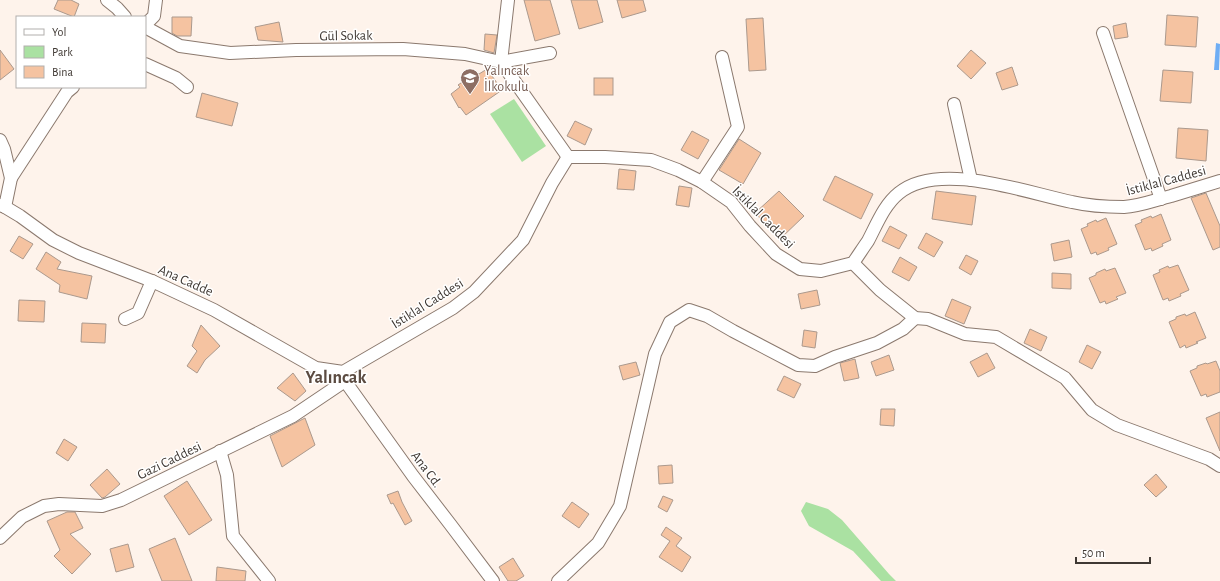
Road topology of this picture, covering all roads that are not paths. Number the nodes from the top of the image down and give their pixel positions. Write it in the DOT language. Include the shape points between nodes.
graph roads {
  1 [pos="107,0"];
  2 [pos="156,0"];
  3 [pos="508,0"];
  4 [pos="124,16"];
  5 [pos="146,25"];
  6 [pos="146,27"];
  7 [pos="1103,33"];
  8 [pos="550,53"];
  9 [pos="722,57"];
  10 [pos="501,62"];
  11 [pos="146,64"];
  12 [pos="187,87"];
  13 [pos="72,88"];
  14 [pos="954,104"];
  15 [pos="0,140"];
  16 [pos="568,157"];
  17 [pos="11,178"];
  18 [pos="971,180"];
  19 [pos="1220,181"];
  20 [pos="702,182"];
  21 [pos="1161,199"];
  22 [pos="3,206"];
  23 [pos="853,263"];
  24 [pos="152,281"];
  25 [pos="125,318"];
  26 [pos="915,318"];
  27 [pos="344,376"];
  28 [pos="220,452"];
  29 [pos="1220,466"];
  30 [pos="0,538"];
  31 [pos="269,581"];
  32 [pos="492,581"];
  33 [pos="558,581"];
  1 -- 4 [label="street"];
  2 -- 5 [label="street" via="154,16"];
  3 -- 10 [label="street"];
  6 -- 10 [label="street, Gül Sokak" via="180,46 230,54 296,50 403,49 465,54"];
  7 -- 21 [label="street"];
  8 -- 10 [label="street, Gül Sokak"];
  9 -- 20 [label="street" via="738,127"];
  10 -- 16 [label="street"];
  11 -- 12 [label="street" via="176,78"];
  13 -- 17 [label="street"];
  14 -- 18 [label="street"];
  15 -- 17 [label="street"];
  16 -- 20 [label="street, İstiklal Caddesi" via="651,160"];
  16 -- 27 [label="street, İstiklal Caddesi" via="523,240 478,288 453,308 360,362"];
  17 -- 22 [label="street"];
  18 -- 21 [label="street, İstiklal Caddesi" via="1102,206 1125,207"];
  18 -- 23 [label="street, İstiklal Caddesi" via="930,179 915,183 899,193 882,212 868,241"];
  19 -- 21 [label="street, İstiklal Caddesi"];
  20 -- 23 [label="street, İstiklal Caddesi" via="731,202 776,254 800,269 821,271"];
  22 -- 24 [label="street, Ana Cadde" via="53,240 79,253"];
  23 -- 26 [label="street" via="880,290"];
  24 -- 25 [label="street" via="138,313"];
  24 -- 27 [label="street, Ana Cadde" via="214,310 316,368"];
  26 -- 29 [label="street" via="928,319 965,334 996,338 1065,378 1092,410 1117,425 1209,459"];
  26 -- 33 [label="street" via="903,329 877,343 815,366 798,365 707,316 689,310 670,322 655,354 620,506 598,543"];
  27 -- 28 [label="street, Gazi Caddesi" via="293,416"];
  27 -- 32 [label="street, Ana Cd." via="413,476"];
  28 -- 30 [label="street, Gazi Caddesi" via="121,500 102,506 44,506 22,517"];
  28 -- 31 [label="street" via="227,475 233,536"];
}
